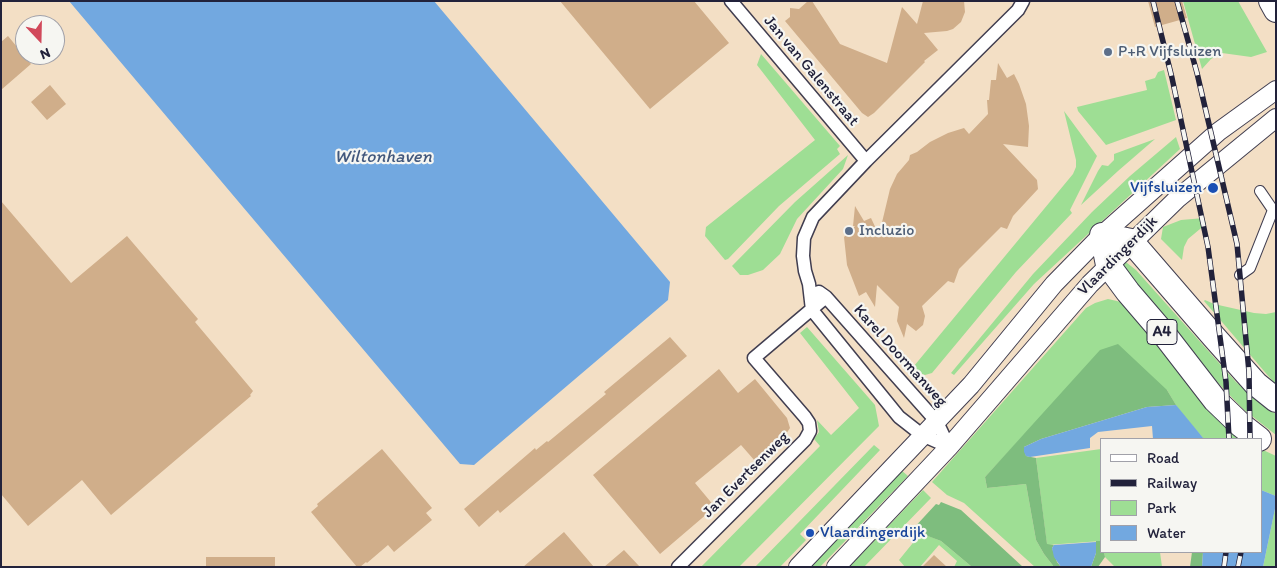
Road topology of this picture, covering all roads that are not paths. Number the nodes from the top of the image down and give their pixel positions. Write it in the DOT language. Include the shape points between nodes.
graph roads {
  1 [pos="731,1"];
  2 [pos="1023,1"];
  3 [pos="1271,1"];
  4 [pos="1276,10"];
  5 [pos="1276,90"];
  6 [pos="1276,118"];
  7 [pos="866,161"];
  8 [pos="1260,191"];
  9 [pos="1102,235"];
  10 [pos="1131,241"];
  11 [pos="1108,265"];
  12 [pos="1240,275"];
  13 [pos="809,284"];
  14 [pos="826,297"];
  15 [pos="812,310"];
  16 [pos="1276,400"];
  17 [pos="937,422"];
  18 [pos="922,435"];
  19 [pos="1257,438"];
  20 [pos="1262,441"];
  21 [pos="948,447"];
  22 [pos="1276,448"];
  23 [pos="678,567"];
  24 [pos="798,567"];
  25 [pos="836,567"];
  1 -- 7 [label="street, Jan van Galenstraat"];
  2 -- 7 [label="street" via="1018,10"];
  3 -- 4 [label="highway"];
  5 -- 9 [label="main road, Vlaardingerdijk" via="1218,132"];
  6 -- 10 [label="main road, Vlaardingerdijk" via="1206,173"];
  7 -- 13 [label="street" via="813,217 804,238 803,256"];
  8 -- 12 [label="street" via="1273,210 1250,268"];
  9 -- 10 [label="highway"];
  9 -- 11 [label="highway"];
  9 -- 17 [label="main road, Vlaardingerdijk" via="1054,284"];
  10 -- 11 [label="main road, Vlaardingerdijk"];
  10 -- 16 [label="highway, A4" via="1256,384"];
  11 -- 19 [label="highway, A4" via="1215,400"];
  11 -- 21 [label="main road, Vlaardingerdijk"];
  13 -- 14 [label="street, Karel Doormanweg"];
  13 -- 15 [label="street"];
  14 -- 15 [label="street, Jan Evertsenweg"];
  14 -- 17 [label="street, Karel Doormanweg"];
  15 -- 18 [label="street" via="899,417"];
  15 -- 23 [label="street, Jan Evertsenweg" via="754,358 805,417 810,431 805,440"];
  17 -- 18 [label="main road, Vlaardingerdijk"];
  17 -- 21 [label="street, Karel Doormanweg"];
  18 -- 21 [label="street"];
  18 -- 24 [label="main road, Vlaardingerdijk"];
  20 -- 22 [label="highway, A4"];
  21 -- 25 [label="main road, Vlaardingerdijk"];
}
